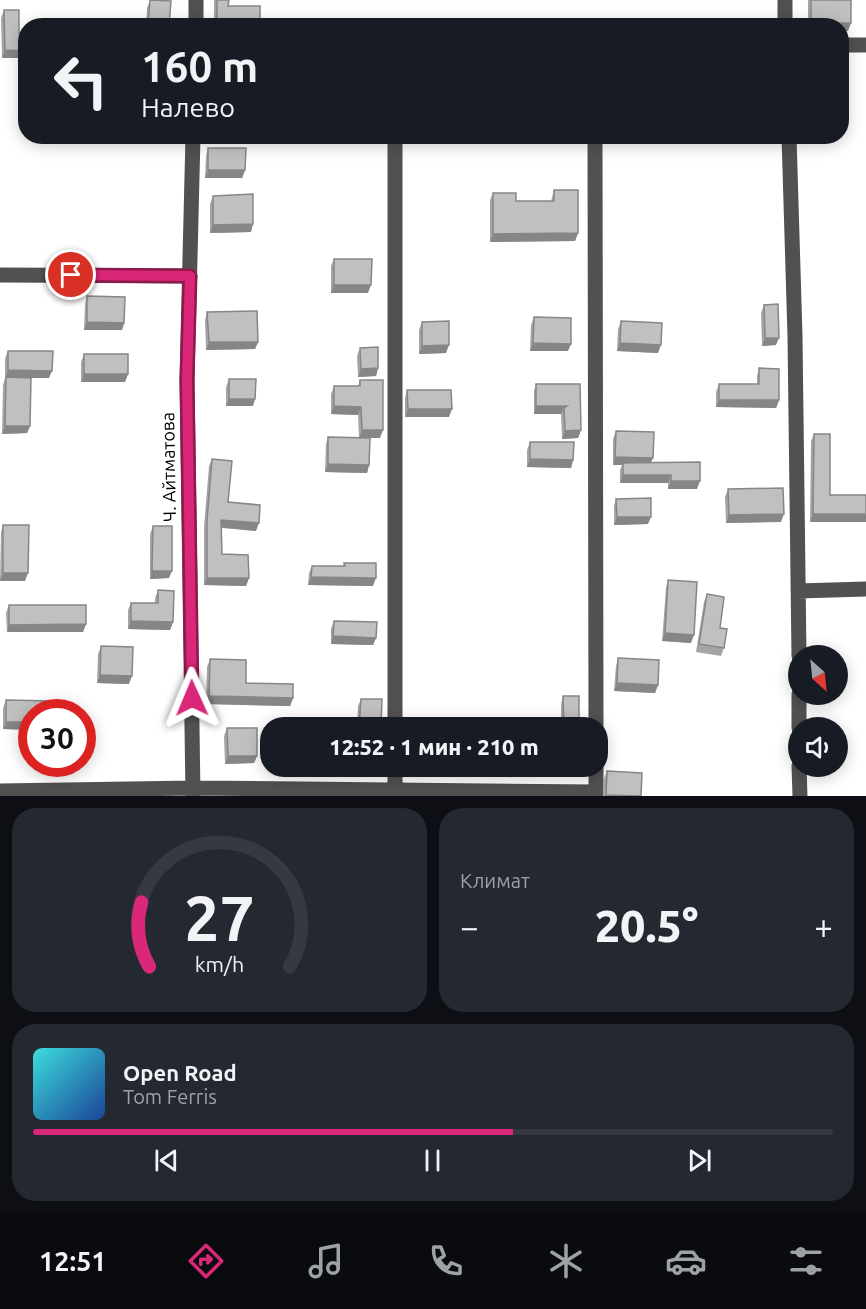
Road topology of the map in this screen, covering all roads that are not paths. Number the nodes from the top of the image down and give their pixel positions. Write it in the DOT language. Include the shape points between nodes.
graph roads {
  1 [pos="196,0"];
  2 [pos="785,0"];
  3 [pos="196,18"];
  4 [pos="785,18"];
  5 [pos="849,45"];
  6 [pos="866,45"];
  7 [pos="193,144"];
  8 [pos="395,144"];
  9 [pos="595,144"];
  10 [pos="789,144"];
  11 [pos="0,274"];
  12 [pos="190,276"];
  13 [pos="866,589"];
  14 [pos="798,591"];
  15 [pos="799,645"];
  16 [pos="395,717"];
  17 [pos="596,717"];
  18 [pos="395,777"];
  19 [pos="596,777"];
  20 [pos="799,777"];
  21 [pos="0,791"];
  22 [pos="193,792"];
  23 [pos="395,793"];
  24 [pos="596,794"];
  25 [pos="800,796"];
  1 -- 3 [label="street"];
  2 -- 4 [label="street"];
  5 -- 6 [label="street"];
  7 -- 12 [label="street, Ч. Айтматова"];
  8 -- 16 [label="street"];
  9 -- 17 [label="street"];
  10 -- 14 [label="street"];
  11 -- 12 [label="street"];
  12 -- 22 [label="street, Ч. Айтматова" via="187,380"];
  13 -- 14 [label="street"];
  14 -- 15 [label="street"];
  18 -- 23 [label="street"];
  19 -- 24 [label="street"];
  20 -- 25 [label="street"];
  21 -- 22 [label="street"];
  22 -- 23 [label="street"];
  23 -- 24 [label="street"];
}
